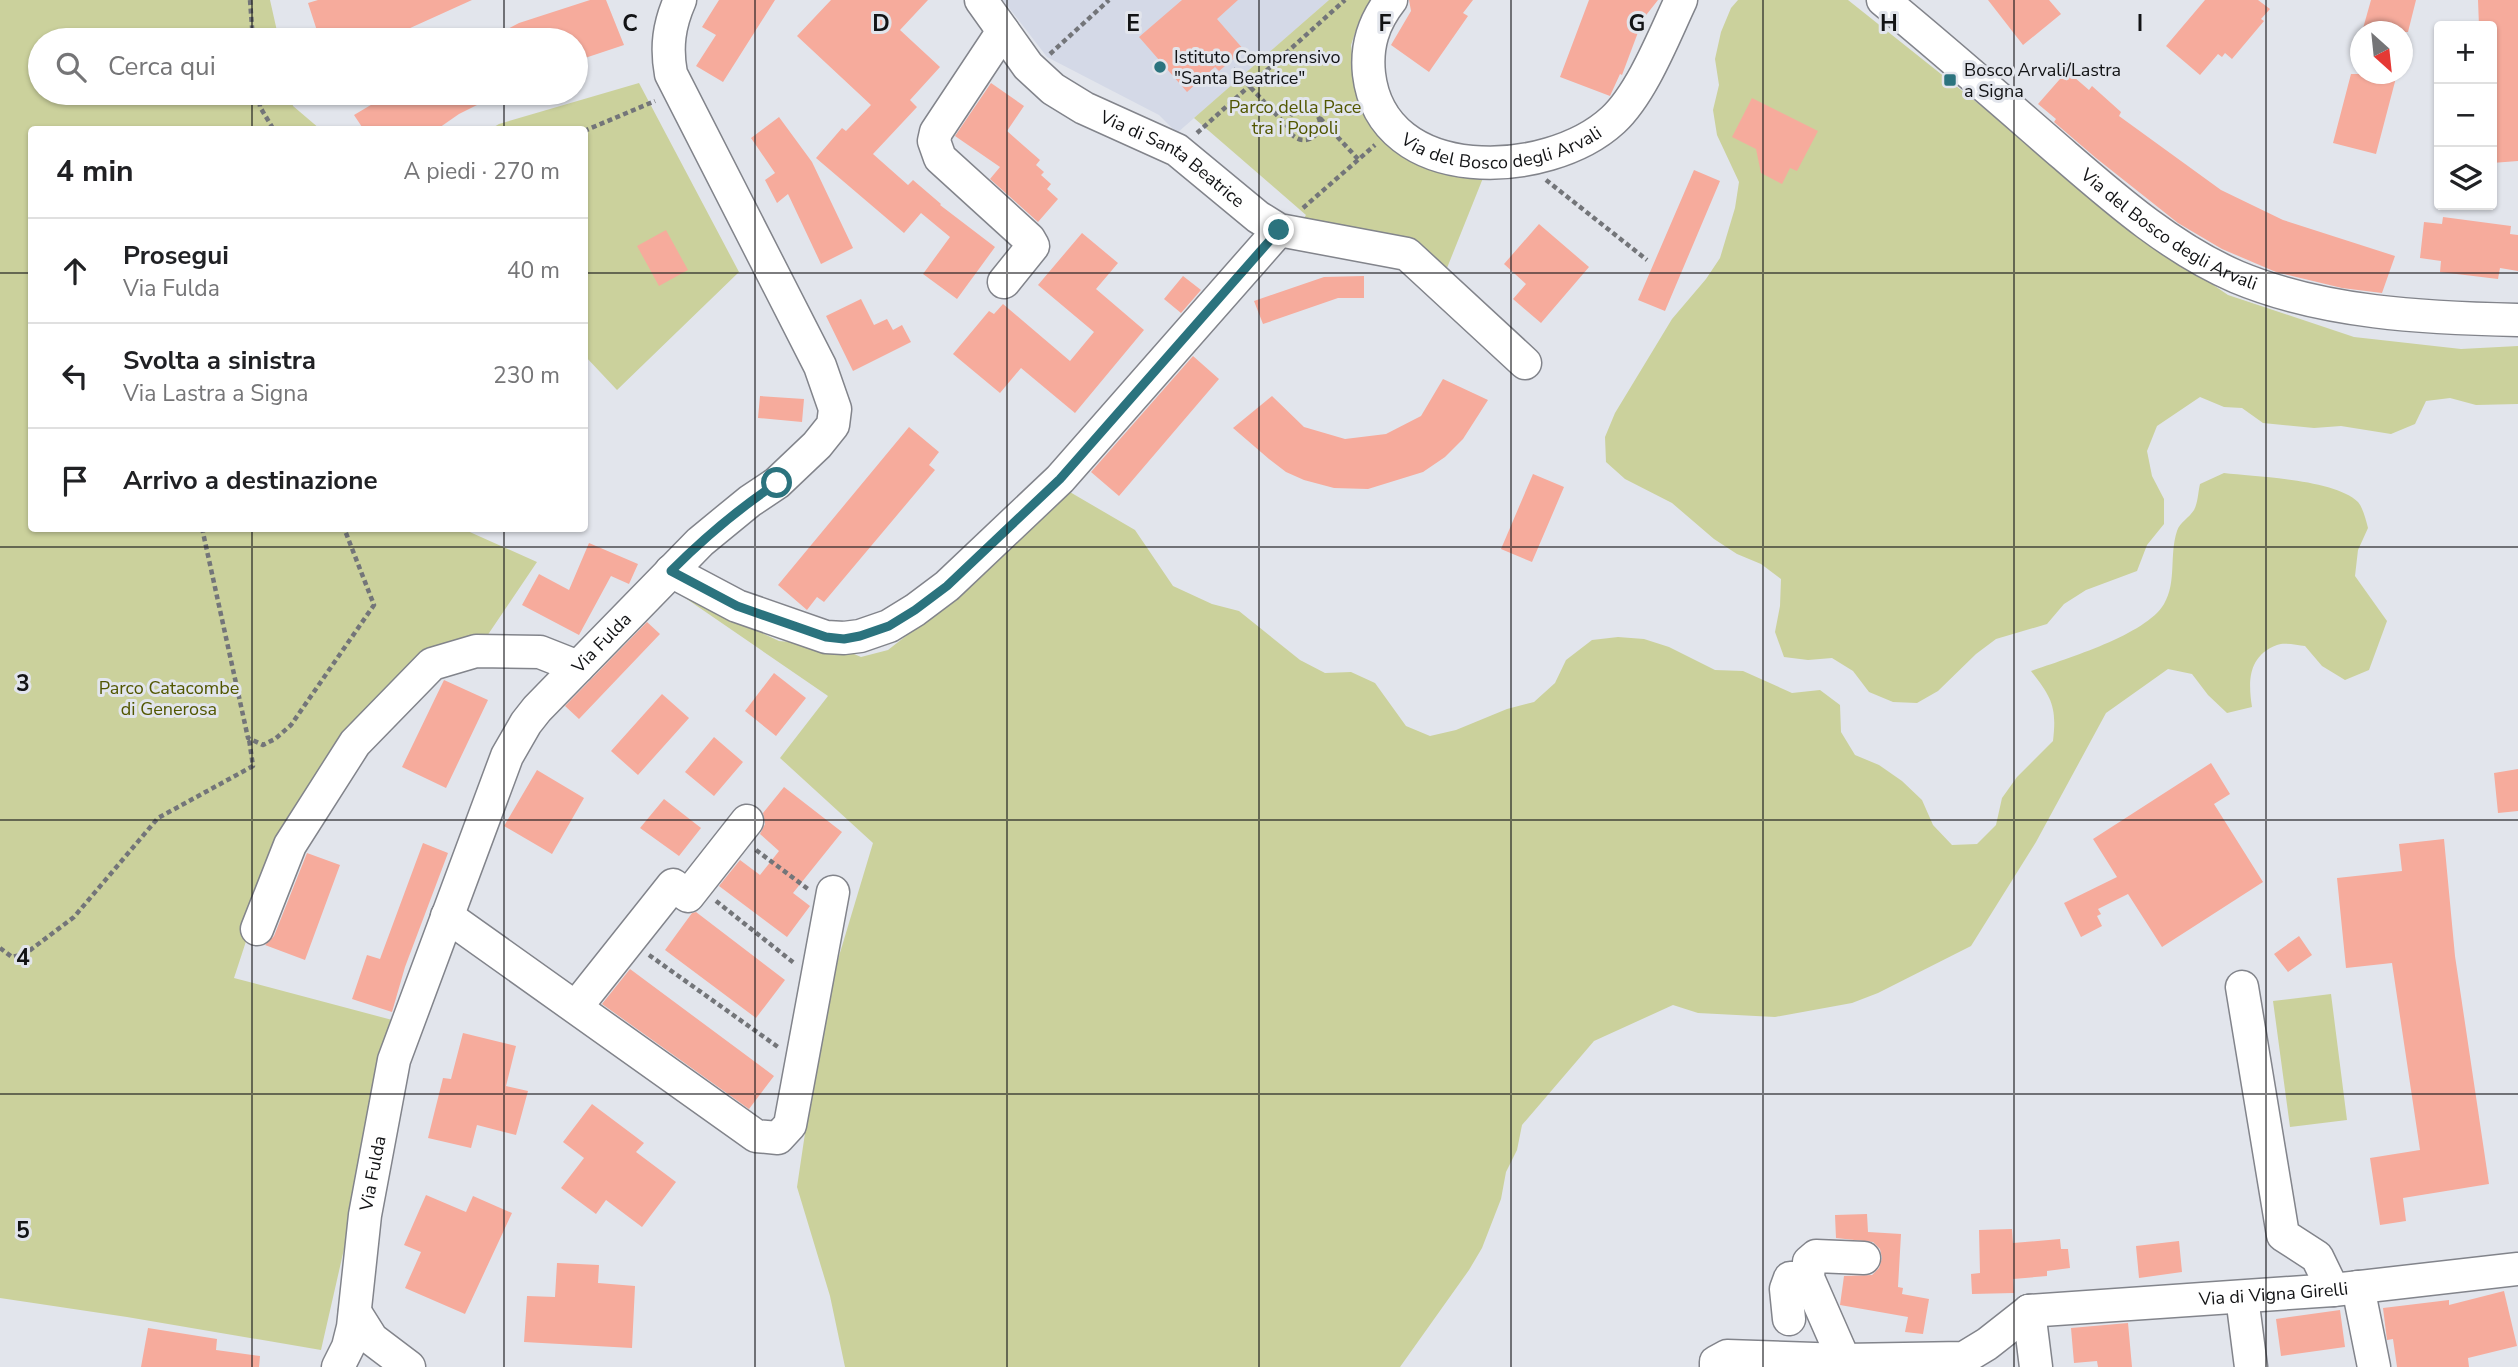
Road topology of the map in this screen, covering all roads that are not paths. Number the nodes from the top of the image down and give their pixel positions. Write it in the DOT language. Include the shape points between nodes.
graph roads {
  1 [pos="680,0"];
  2 [pos="981,0"];
  3 [pos="1391,0"];
  4 [pos="1681,0"];
  5 [pos="1882,0"];
  6 [pos="1003,31"];
  7 [pos="1279,230"];
  8 [pos="1003,282"];
  9 [pos="2518,320"];
  10 [pos="1525,363"];
  11 [pos="671,571"];
  12 [pos="578,667"];
  13 [pos="742,827"];
  14 [pos="832,900"];
  15 [pos="447,916"];
  16 [pos="257,929"];
  17 [pos="2242,987"];
  18 [pos="576,1007"];
  19 [pos="1864,1258"];
  20 [pos="2518,1269"];
  21 [pos="1808,1278"];
  22 [pos="2346,1288"];
  23 [pos="2242,1297"];
  24 [pos="2028,1311"];
  25 [pos="355,1312"];
  26 [pos="1789,1319"];
  27 [pos="1844,1360"];
  28 [pos="338,1367"];
  29 [pos="409,1367"];
  30 [pos="1716,1367"];
  31 [pos="2036,1367"];
  32 [pos="2251,1367"];
  33 [pos="2374,1367"];
  1 -- 11 [label="street, Via Fulda" via="669,34 671,74 820,366 835,409 832,425 817,445"];
  2 -- 6 [label="street, Via di Santa Beatrice"];
  3 -- 4 [label="street, Via del Bosco degli Arvali" via="1373,31 1368,61 1376,103 1393,127 1421,148 1446,159 1474,163 1520,160 1569,147 1613,120 1635,90"];
  5 -- 9 [label="street, Via del Bosco degli Arvali" via="2102,188 2182,247 2235,276 2282,292 2354,307"];
  6 -- 7 [label="street, Via di Santa Beatrice" via="1028,66 1053,89 1177,150"];
  6 -- 8 [label="street" via="934,141 940,158 1033,246"];
  7 -- 10 [label="street, Via di Santa Beatrice" via="1407,254"];
  7 -- 11 [label="street" via="1060,479 947,586 889,626 844,639 808,633 737,606"];
  11 -- 12 [label="street, Via Fulda"];
  12 -- 15 [label="street, Via Fulda" via="537,709 507,756"];
  12 -- 16 [label="street" via="540,652 476,651 432,664 355,743 290,845"];
  13 -- 18 [label="street" via="688,896 673,885"];
  14 -- 18 [label="street" via="790,1125 778,1138 756,1136"];
  15 -- 18 [label="street"];
  15 -- 25 [label="street, Via Fulda" via="394,1060 365,1215"];
  17 -- 22 [label="street" via="2283,1235 2317,1257"];
  19 -- 21 [label="street" via="1816,1256 1810,1262"];
  20 -- 22 [label="street, Via di Vigna Girelli"];
  21 -- 26 [label="street" via="1790,1278 1786,1289"];
  21 -- 27 [label="street"];
  22 -- 23 [label="street, Via di Vigna Girelli"];
  22 -- 33 [label="street"];
  23 -- 24 [label="street, Via di Vigna Girelli"];
  23 -- 32 [label="street"];
  24 -- 27 [label="street" via="1964,1358"];
  24 -- 31 [label="street"];
  25 -- 28 [label="street, Via Fulda" via="348,1348"];
  25 -- 29 [label="street" via="372,1339"];
  27 -- 30 [label="street" via="1727,1356 1716,1362"];
}
